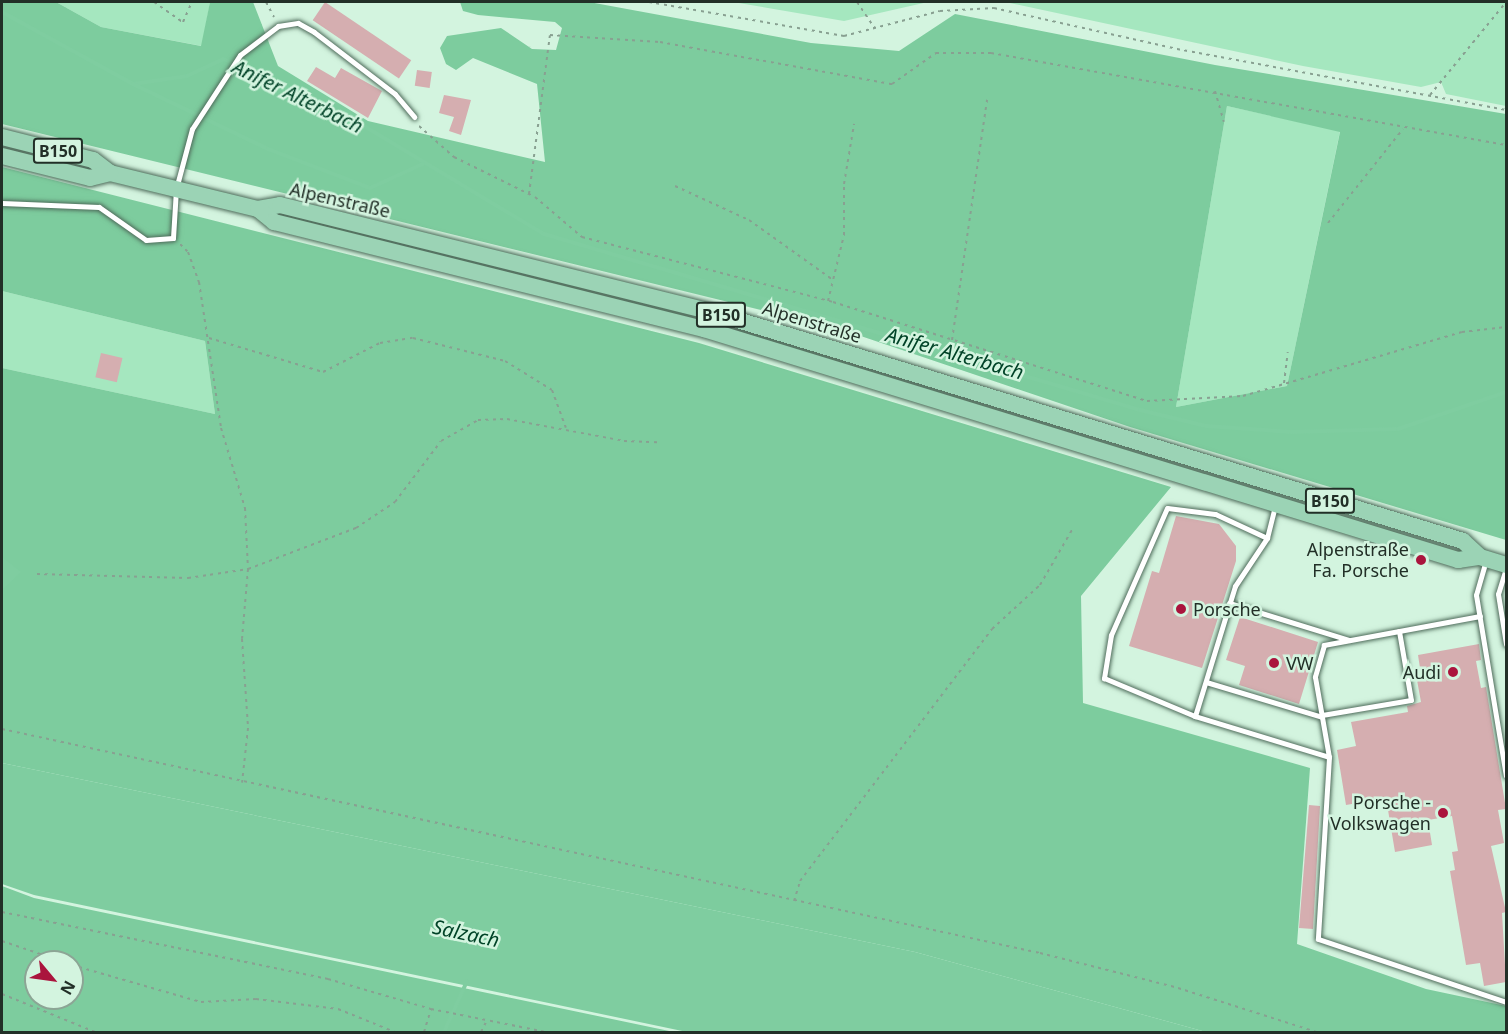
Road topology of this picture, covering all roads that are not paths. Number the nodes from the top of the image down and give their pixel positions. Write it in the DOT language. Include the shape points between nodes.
graph roads {
  1 [pos="414,117"];
  2 [pos="2,137"];
  3 [pos="2,156"];
  4 [pos="110,173"];
  5 [pos="176,189"];
  6 [pos="2,203"];
  7 [pos="258,208"];
  8 [pos="1276,503"];
  9 [pos="1267,538"];
  10 [pos="1483,558"];
  11 [pos="1506,567"];
  12 [pos="1229,603"];
  13 [pos="1503,605"];
  14 [pos="1480,616"];
  15 [pos="1399,631"];
  16 [pos="1350,641"];
  17 [pos="1506,644"];
  18 [pos="1206,682"];
  19 [pos="1195,716"];
  20 [pos="1322,716"];
  21 [pos="1329,757"];
  22 [pos="1506,776"];
  23 [pos="1506,1002"];
  1 -- 5 [label="lane" via="395,94 314,32 298,23 278,26 240,56 192,129"];
  2 -- 4 [label="main road, Alpenstraße / B150" via="93,160"];
  3 -- 4 [label="main road, Alpenstraße / B150" via="90,178"];
  4 -- 5 [label="main road, Alpenstraße / B150"];
  5 -- 6 [label="lane" via="173,238 146,240 99,207"];
  5 -- 7 [label="main road, Alpenstraße / B150"];
  7 -- 8 [label="main road, Alpenstraße / B150" via="274,222 704,329"];
  7 -- 10 [label="main road, Alpenstraße / B150" via="280,205 708,311 1463,542"];
  8 -- 9 [label="lane"];
  8 -- 10 [label="main road, Alpenstraße / B150" via="1458,560"];
  9 -- 12 [label="lane" via="1235,586"];
  9 -- 19 [label="lane" via="1215,514 1167,508 1111,635 1104,678"];
  10 -- 11 [label="main road, Alpenstraße / B150"];
  10 -- 14 [label="lane" via="1476,595"];
  11 -- 13 [label="lane"];
  12 -- 16 [label="lane"];
  12 -- 18 [label="lane"];
  13 -- 17 [label="lane"];
  14 -- 15 [label="lane"];
  14 -- 22 [label="lane"];
  15 -- 16 [label="lane"];
  15 -- 20 [label="lane" via="1411,700"];
  16 -- 20 [label="lane" via="1324,645 1315,676"];
  18 -- 19 [label="lane"];
  18 -- 20 [label="lane"];
  19 -- 21 [label="lane"];
  20 -- 21 [label="lane"];
  21 -- 23 [label="lane" via="1318,939"];
}
